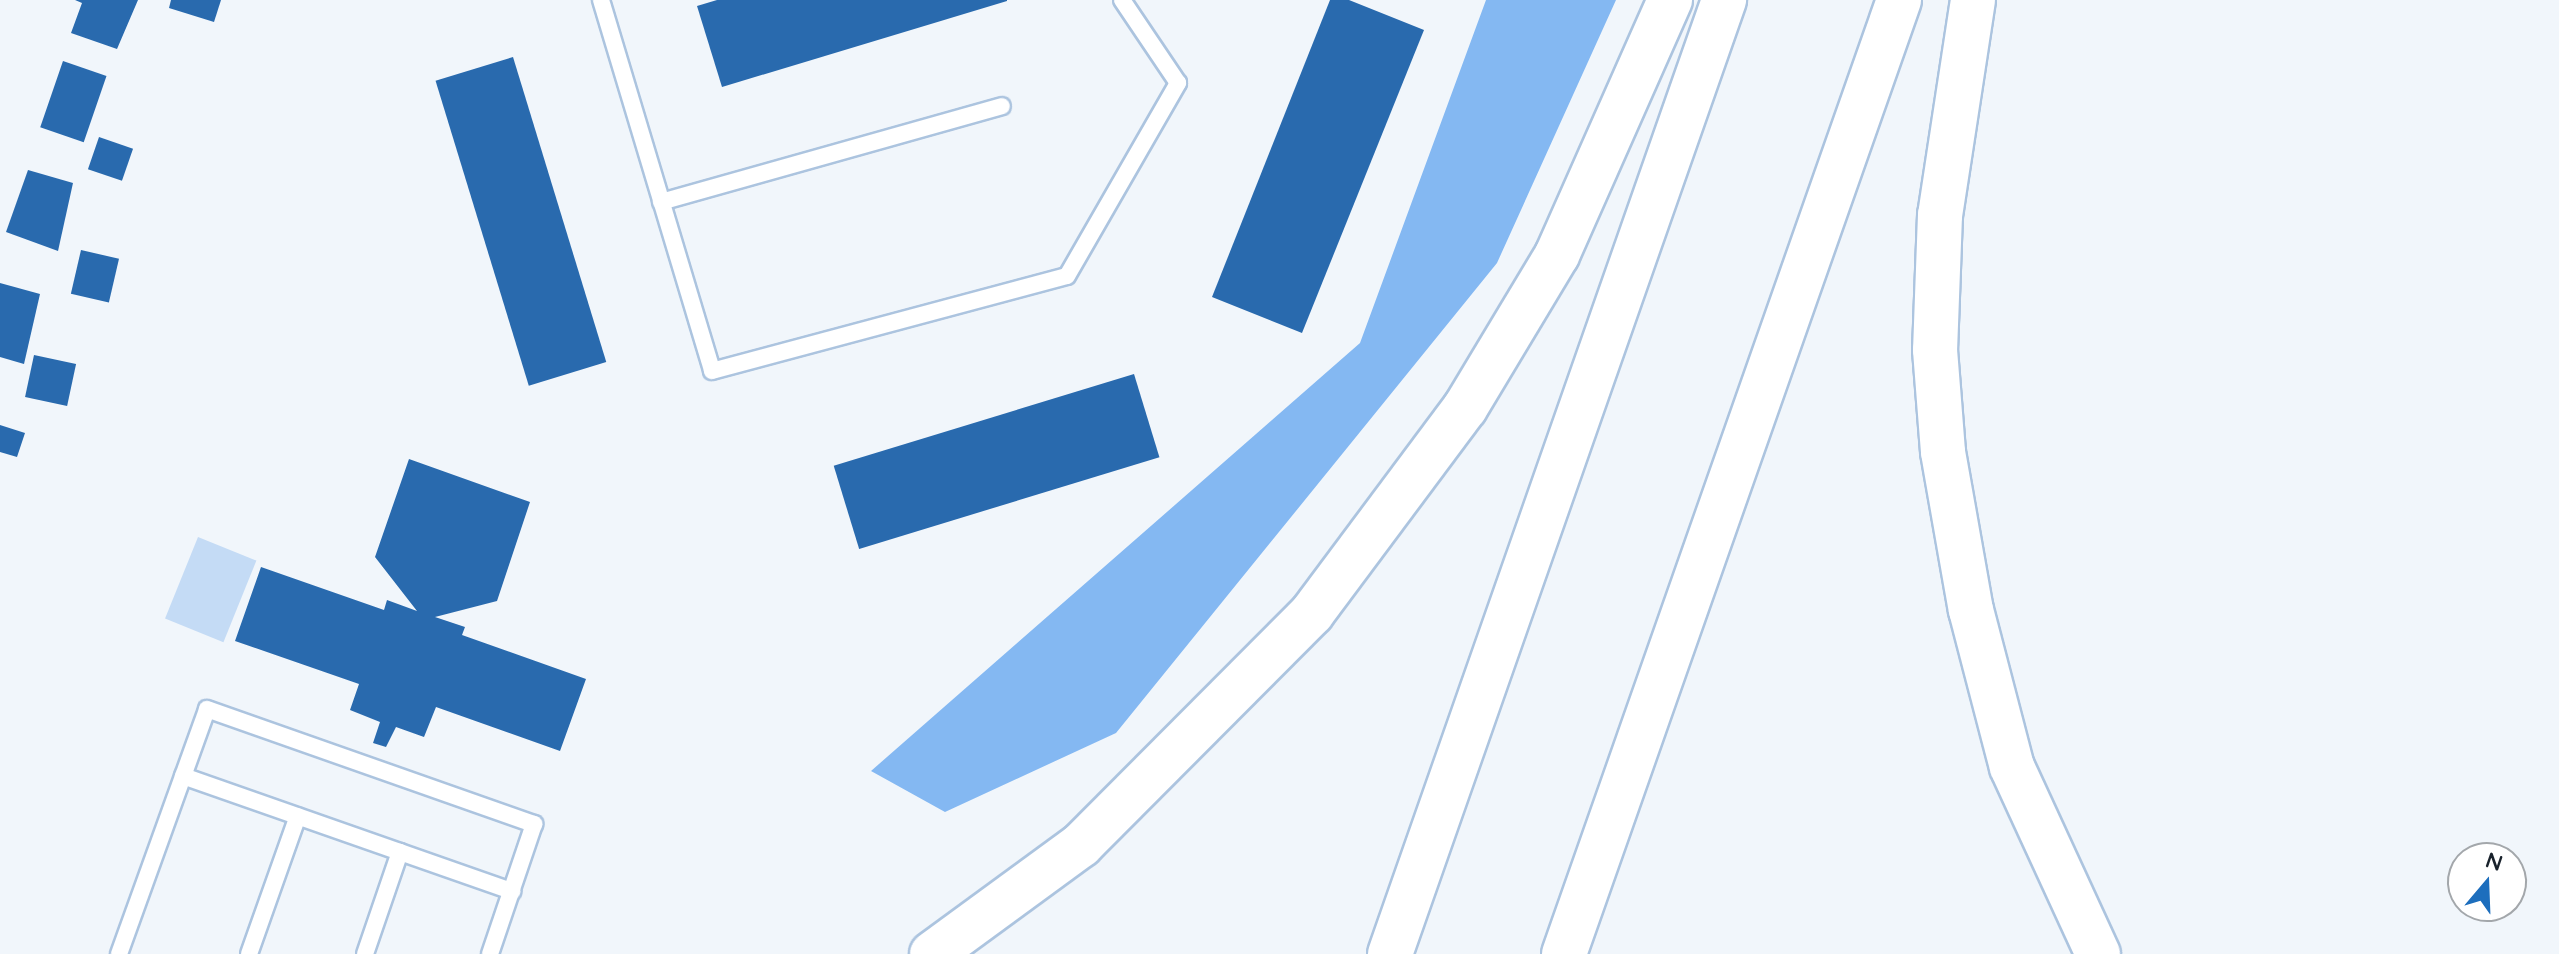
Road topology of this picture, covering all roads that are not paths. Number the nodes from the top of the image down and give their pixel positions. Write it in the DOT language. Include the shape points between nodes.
graph roads {
  1 [pos="601,0"];
  2 [pos="1122,0"];
  3 [pos="1670,0"];
  4 [pos="1724,0"];
  5 [pos="1899,0"];
  6 [pos="1973,0"];
  7 [pos="1002,106"];
  8 [pos="661,202"];
  9 [pos="183,776"];
  10 [pos="298,816"];
  11 [pos="400,852"];
  12 [pos="512,891"];
  13 [pos="119,954"];
  14 [pos="249,954"];
  15 [pos="365,954"];
  16 [pos="490,954"];
  17 [pos="932,954"];
  18 [pos="1390,954"];
  19 [pos="1564,954"];
  20 [pos="2098,954"];
  1 -- 8 [label="lane"];
  2 -- 8 [label="lane" via="1178,83 1067,276 712,371"];
  3 -- 17 [label="highway" via="1557,255 1465,408 1322,601 1239,694 1081,845"];
  4 -- 18 [label="highway"];
  5 -- 19 [label="highway"];
  6 -- 20 [label="highway" via="1940,215 1935,350 1943,452 1971,610 2012,767"];
  7 -- 8 [label="lane"];
  9 -- 10 [label="lane"];
  9 -- 12 [label="lane" via="207,709 445,792 534,824"];
  9 -- 13 [label="lane"];
  10 -- 11 [label="lane"];
  10 -- 14 [label="lane"];
  11 -- 12 [label="lane"];
  11 -- 15 [label="lane"];
  12 -- 16 [label="lane"];
}
